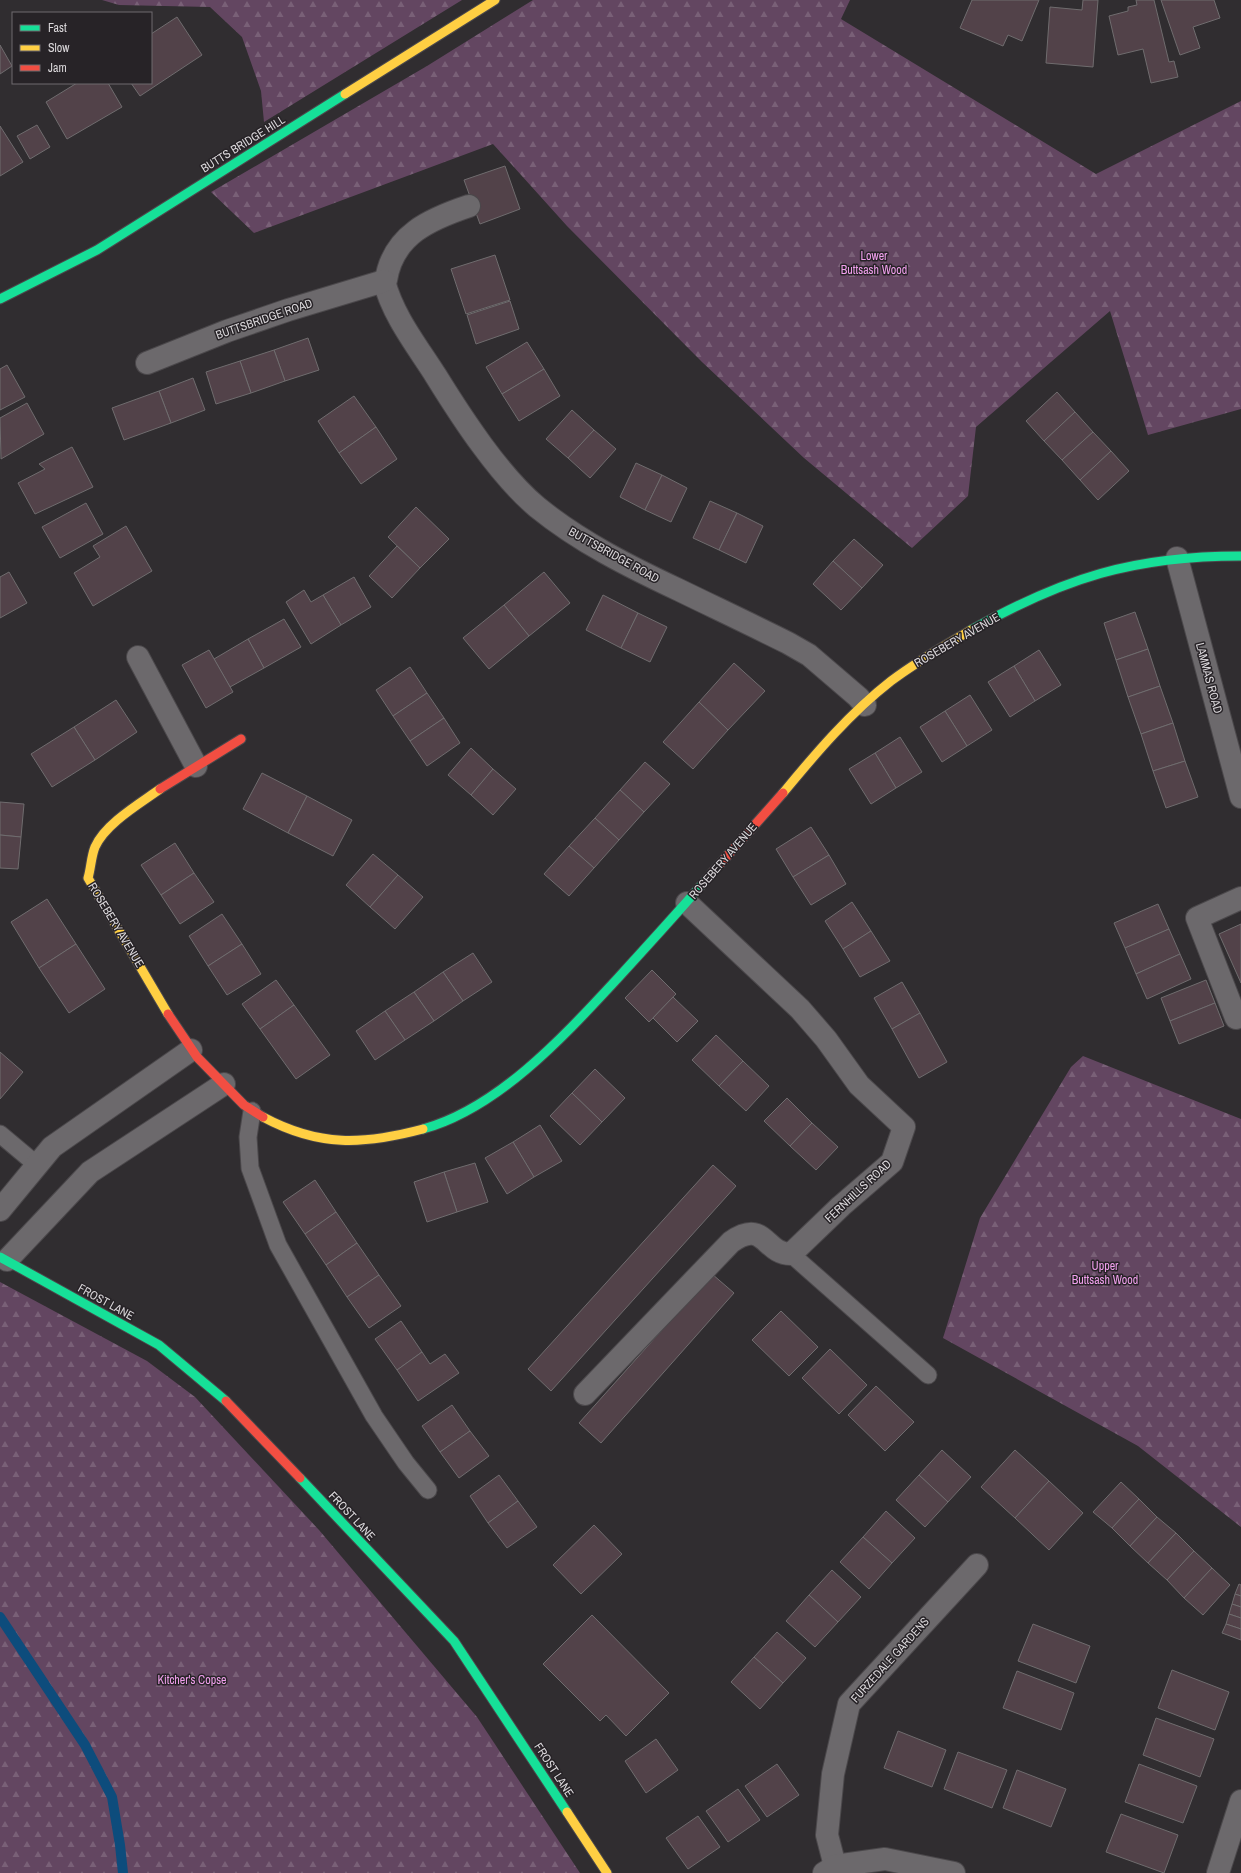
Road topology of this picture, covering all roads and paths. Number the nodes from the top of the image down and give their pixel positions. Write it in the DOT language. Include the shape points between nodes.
graph roads {
  1 [pos="494,0"];
  2 [pos="469,206"];
  3 [pos="384,281"];
  4 [pos="0,300"];
  5 [pos="147,363"];
  6 [pos="1241,556"];
  7 [pos="1177,558"];
  8 [pos="138,657"];
  9 [pos="865,705"];
  10 [pos="241,739"];
  11 [pos="196,766"];
  12 [pos="1241,797"];
  13 [pos="1241,898"];
  14 [pos="687,903"];
  15 [pos="1236,1018"];
  16 [pos="190,1050"];
  17 [pos="224,1084"];
  18 [pos="252,1111"];
  19 [pos="0,1134"];
  20 [pos="37,1165"];
  21 [pos="0,1210"];
  22 [pos="791,1254"];
  23 [pos="3,1258"];
  24 [pos="928,1375"];
  25 [pos="585,1394"];
  26 [pos="428,1490"];
  27 [pos="977,1565"];
  28 [pos="1241,1801"];
  29 [pos="829,1870"];
  30 [pos="607,1873"];
  31 [pos="954,1873"];
  32 [pos="1218,1873"];
  1 -- 4 [label="street, BUTTS BRIDGE HILL" via="97,250"];
  2 -- 3 [label="street" via="432,220 410,236 392,257"];
  3 -- 5 [label="street, BUTTSBRIDGE ROAD" via="227,331"];
  3 -- 9 [label="street, BUTTSBRIDGE ROAD" via="399,318 474,434 496,463 536,506 579,537 615,558 809,655"];
  6 -- 7 [label="street, ROSEBERY AVENUE"];
  7 -- 9 [label="street, ROSEBERY AVENUE" via="1143,562 1089,576 1025,602 936,651 882,689"];
  7 -- 12 [label="street, LAMMAS ROAD"];
  8 -- 11 [label="street"];
  9 -- 14 [label="street, ROSEBERY AVENUE" via="815,756"];
  10 -- 11 [label="street, ROSEBERY AVENUE"];
  11 -- 16 [label="street, ROSEBERY AVENUE" via="117,820 96,845 88,878"];
  13 -- 15 [label="street" via="1197,918"];
  14 -- 18 [label="street, ROSEBERY AVENUE" via="538,1059 499,1090 438,1124 378,1141 339,1142 304,1137"];
  14 -- 22 [label="street, FERNHILLS ROAD" via="800,1009 826,1039 859,1086 904,1127 892,1162"];
  16 -- 17 [label="street, ROSEBERY AVENUE"];
  16 -- 20 [label="street" via="52,1147"];
  17 -- 18 [label="street, ROSEBERY AVENUE"];
  17 -- 23 [label="street" via="90,1172"];
  18 -- 26 [label="lane" via="248,1137 250,1168 278,1245 374,1416 406,1464"];
  19 -- 20 [label="lane"];
  20 -- 21 [label="street"];
  22 -- 24 [label="lane"];
  22 -- 25 [label="street" via="784,1254 754,1234 746,1234 731,1242"];
  23 -- 30 [label="street, FROST LANE" via="159,1345 235,1409 454,1641"];
  27 -- 29 [label="street, FURZEDALE GARDENS" via="849,1704 833,1774 827,1835"];
  28 -- 32 [label="street"];
  29 -- 31 [label="street" via="885,1859"];
}
